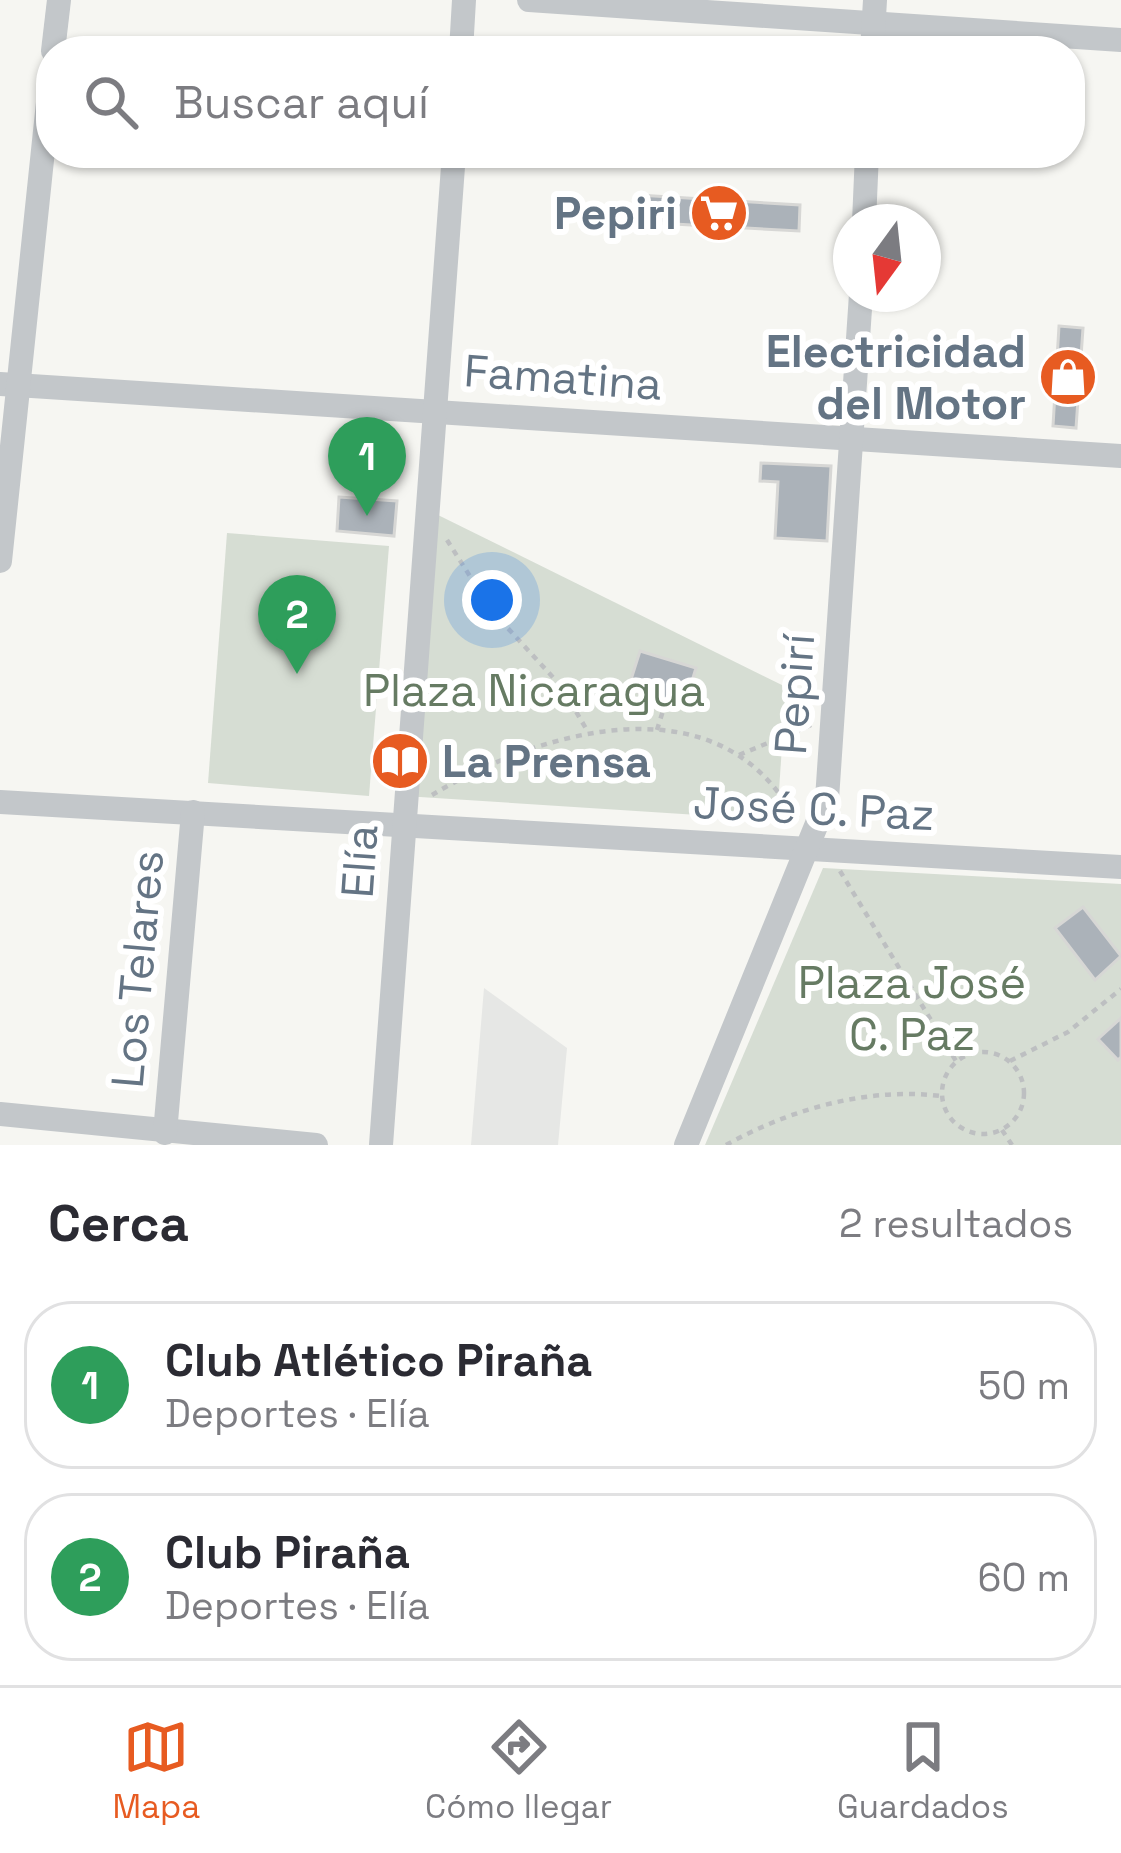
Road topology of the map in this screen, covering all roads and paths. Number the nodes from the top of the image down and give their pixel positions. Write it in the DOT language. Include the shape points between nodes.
graph roads {
  1 [pos="58,0"];
  2 [pos="464,0"];
  3 [pos="530,0"];
  4 [pos="874,10"];
  5 [pos="54,36"];
  6 [pos="462,36"];
  7 [pos="1121,40"];
  8 [pos="38,168"];
  9 [pos="453,168"];
  10 [pos="867,168"];
  11 [pos="865,204"];
  12 [pos="860,312"];
  13 [pos="9,385"];
  14 [pos="435,411"];
  15 [pos="854,438"];
  16 [pos="1121,455"];
  17 [pos="427,519"];
  18 [pos="0,561"];
  19 [pos="666,701"];
  20 [pos="835,707"];
  21 [pos="657,730"];
  22 [pos="588,733"];
  23 [pos="736,755"];
  24 [pos="0,802"];
  25 [pos="193,812"];
  26 [pos="404,819"];
  27 [pos="820,849"];
  28 [pos="1121,867"];
  29 [pos="1121,988"];
  30 [pos="956,1060"];
  31 [pos="1010,1061"];
  32 [pos="941,1096"];
  33 [pos="0,1114"];
  34 [pos="1002,1130"];
  35 [pos="165,1133"];
  36 [pos="974,1133"];
  37 [pos="316,1145"];
  38 [pos="381,1145"];
  39 [pos="686,1145"];
  40 [pos="726,1145"];
  41 [pos="972,1145"];
  42 [pos="1012,1145"];
  1 -- 5 [label="street"];
  2 -- 6 [label="street"];
  3 -- 4 [label="street"];
  4 -- 7 [label="street"];
  8 -- 13 [label="street"];
  9 -- 14 [label="street, Elía"];
  10 -- 11 [label="street"];
  12 -- 15 [label="street, Pepirí"];
  13 -- 14 [label="street, Famatina"];
  13 -- 18 [label="street"];
  14 -- 15 [label="street, Famatina"];
  14 -- 17 [label="street, Elía"];
  15 -- 16 [label="street, Famatina"];
  15 -- 20 [label="street, Pepirí"];
  17 -- 22 [label="path" via="491,611 561,686"];
  17 -- 26 [label="street, Elía"];
  19 -- 21 [label="path"];
  20 -- 23 [label="path" via="789,737"];
  20 -- 27 [label="street, Pepirí"];
  21 -- 22 [label="path"];
  21 -- 23 [label="path"];
  22 -- 26 [label="path" via="506,753"];
  23 -- 27 [label="path"];
  24 -- 25 [label="street, José C. Paz"];
  25 -- 26 [label="street, José C. Paz"];
  25 -- 35 [label="street, Los Telares"];
  26 -- 27 [label="street, José C. Paz"];
  26 -- 38 [label="street, Elía"];
  27 -- 28 [label="street, José C. Paz"];
  27 -- 30 [label="path"];
  27 -- 39 [label="street, Pepirí"];
  29 -- 31 [label="path" via="1068,1032"];
  30 -- 31 [label="path" via="980,1051"];
  30 -- 32 [label="path"];
  31 -- 34 [label="path" via="1025,1096"];
  32 -- 36 [label="path" via="952,1120"];
  32 -- 40 [label="path" via="859,1098 800,1112"];
  33 -- 35 [label="street"];
  34 -- 36 [label="path"];
  34 -- 42 [label="path"];
  35 -- 37 [label="street"];
  36 -- 41 [label="path"];
}
